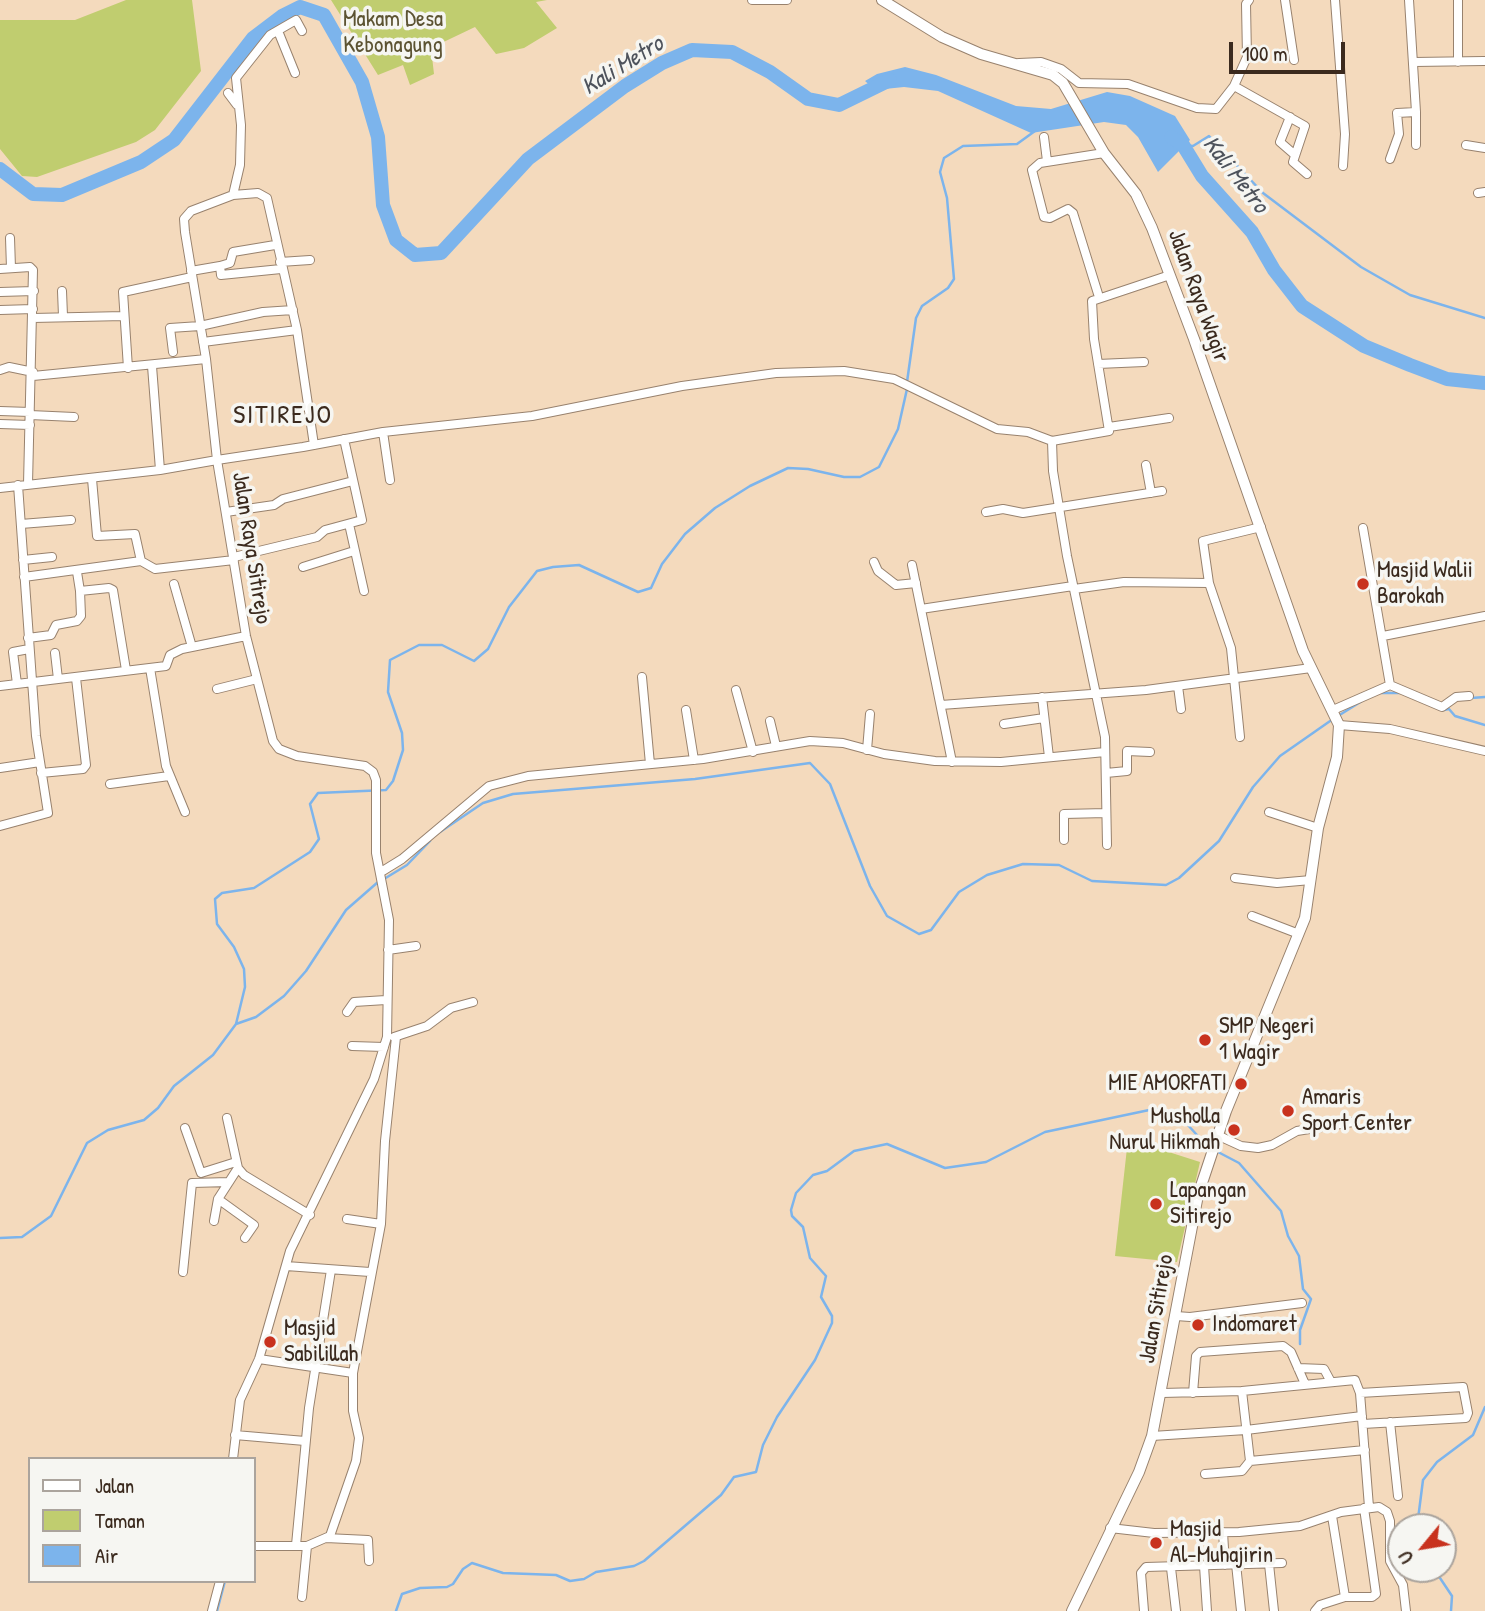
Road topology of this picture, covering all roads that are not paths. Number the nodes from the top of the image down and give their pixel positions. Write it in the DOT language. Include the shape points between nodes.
graph roads {
  1 [pos="752,0"];
  2 [pos="787,0"];
  3 [pos="882,0"];
  4 [pos="1249,0"];
  5 [pos="1285,0"];
  6 [pos="1335,0"];
  7 [pos="1409,0"];
  8 [pos="1458,0"];
  9 [pos="278,31"];
  10 [pos="302,31"];
  11 [pos="1294,60"];
  12 [pos="1484,61"];
  13 [pos="1414,62"];
  14 [pos="1458,62"];
  15 [pos="1016,63"];
  16 [pos="295,73"];
  17 [pos="1234,86"];
  18 [pos="228,93"];
  19 [pos="239,107"];
  20 [pos="1416,112"];
  21 [pos="1290,117"];
  22 [pos="1044,137"];
  23 [pos="1416,145"];
  24 [pos="1466,145"];
  25 [pos="1485,148"];
  26 [pos="1104,153"];
  27 [pos="1295,155"];
  28 [pos="1390,159"];
  29 [pos="1047,161"];
  30 [pos="1343,166"];
  31 [pos="1307,174"];
  32 [pos="233,195"];
  33 [pos="10,238"];
  34 [pos="275,245"];
  35 [pos="310,260"];
  36 [pos="280,265"];
  37 [pos="220,266"];
  38 [pos="0,268"];
  39 [pos="11,268"];
  40 [pos="192,274"];
  41 [pos="1170,275"];
  42 [pos="34,291"];
  43 [pos="62,291"];
  44 [pos="0,292"];
  45 [pos="1098,297"];
  46 [pos="0,310"];
  47 [pos="293,310"];
  48 [pos="33,314"];
  49 [pos="63,316"];
  50 [pos="124,316"];
  51 [pos="200,326"];
  52 [pos="297,330"];
  53 [pos="203,342"];
  54 [pos="173,352"];
  55 [pos="206,359"];
  56 [pos="1144,362"];
  57 [pos="1098,364"];
  58 [pos="152,366"];
  59 [pos="128,368"];
  60 [pos="0,370"];
  61 [pos="33,374"];
  62 [pos="0,411"];
  63 [pos="30,413"];
  64 [pos="74,417"];
  65 [pos="1169,418"];
  66 [pos="0,424"];
  67 [pos="30,425"];
  68 [pos="1109,427"];
  69 [pos="383,432"];
  70 [pos="344,439"];
  71 [pos="1052,441"];
  72 [pos="314,445"];
  73 [pos="217,460"];
  74 [pos="1146,465"];
  75 [pos="160,470"];
  76 [pos="92,479"];
  77 [pos="390,480"];
  78 [pos="353,481"];
  79 [pos="28,484"];
  80 [pos="18,485"];
  81 [pos="0,488"];
  82 [pos="1162,491"];
  83 [pos="1151,493"];
  84 [pos="1059,507"];
  85 [pos="226,512"];
  86 [pos="986,512"];
  87 [pos="71,520"];
  88 [pos="20,524"];
  89 [pos="349,524"];
  90 [pos="1261,527"];
  91 [pos="1363,528"];
  92 [pos="354,551"];
  93 [pos="52,557"];
  94 [pos="234,558"];
  95 [pos="23,560"];
  96 [pos="140,561"];
  97 [pos="874,562"];
  98 [pos="912,565"];
  99 [pos="303,567"];
  100 [pos="77,572"];
  101 [pos="24,577"];
  102 [pos="916,583"];
  103 [pos="1209,583"];
  104 [pos="174,584"];
  105 [pos="1074,588"];
  106 [pos="80,591"];
  107 [pos="364,591"];
  108 [pos="921,609"];
  109 [pos="1485,616"];
  110 [pos="246,636"];
  111 [pos="1383,636"];
  112 [pos="29,638"];
  113 [pos="192,647"];
  114 [pos="29,649"];
  115 [pos="55,653"];
  116 [pos="150,668"];
  117 [pos="1311,668"];
  118 [pos="126,670"];
  119 [pos="642,677"];
  120 [pos="76,678"];
  121 [pos="58,679"];
  122 [pos="257,679"];
  123 [pos="1233,680"];
  124 [pos="31,683"];
  125 [pos="17,684"];
  126 [pos="1390,685"];
  127 [pos="0,686"];
  128 [pos="1178,686"];
  129 [pos="217,689"];
  130 [pos="736,690"];
  131 [pos="1097,694"];
  132 [pos="1469,696"];
  133 [pos="1042,697"];
  134 [pos="941,705"];
  135 [pos="1181,709"];
  136 [pos="686,710"];
  137 [pos="870,714"];
  138 [pos="1336,717"];
  139 [pos="1044,718"];
  140 [pos="770,721"];
  141 [pos="1004,724"];
  142 [pos="1240,737"];
  143 [pos="776,746"];
  144 [pos="867,750"];
  145 [pos="1485,751"];
  146 [pos="753,752"];
  147 [pos="1105,752"];
  148 [pos="1150,752"];
  149 [pos="1049,757"];
  150 [pos="694,760"];
  151 [pos="40,762"];
  152 [pos="952,762"];
  153 [pos="650,764"];
  154 [pos="0,768"];
  155 [pos="41,773"];
  156 [pos="1106,773"];
  157 [pos="169,776"];
  158 [pos="110,784"];
  159 [pos="185,812"];
  160 [pos="1269,812"];
  161 [pos="1106,813"];
  162 [pos="0,826"];
  163 [pos="1318,828"];
  164 [pos="1064,840"];
  165 [pos="1107,845"];
  166 [pos="382,878"];
  167 [pos="1235,878"];
  168 [pos="1311,880"];
  169 [pos="1252,916"];
  170 [pos="1299,934"];
  171 [pos="416,946"];
  172 [pos="388,950"];
  173 [pos="386,1000"];
  174 [pos="473,1002"];
  175 [pos="347,1012"];
  176 [pos="396,1037"];
  177 [pos="385,1042"];
  178 [pos="352,1046"];
  179 [pos="227,1118"];
  180 [pos="1353,1122"];
  181 [pos="185,1128"];
  182 [pos="1217,1135"];
  183 [pos="237,1165"];
  184 [pos="229,1182"];
  185 [pos="218,1199"];
  186 [pos="310,1214"];
  187 [pos="347,1219"];
  188 [pos="214,1221"];
  189 [pos="381,1224"];
  190 [pos="245,1238"];
  191 [pos="286,1266"];
  192 [pos="331,1270"];
  193 [pos="183,1272"];
  194 [pos="370,1272"];
  195 [pos="1302,1303"];
  196 [pos="1176,1316"];
  197 [pos="259,1359"];
  198 [pos="1298,1368"];
  199 [pos="316,1369"];
  200 [pos="353,1373"];
  201 [pos="1331,1382"];
  202 [pos="1304,1384"];
  203 [pos="1241,1391"];
  204 [pos="1360,1393"];
  205 [pos="1193,1394"];
  206 [pos="1161,1396"];
  207 [pos="1362,1420"];
  208 [pos="1390,1422"];
  209 [pos="1246,1430"];
  210 [pos="235,1435"];
  211 [pos="1152,1436"];
  212 [pos="305,1441"];
  213 [pos="1365,1450"];
  214 [pos="233,1457"];
  215 [pos="1250,1461"];
  216 [pos="1205,1474"];
  217 [pos="1398,1496"];
  218 [pos="1366,1507"];
  219 [pos="1332,1516"];
  220 [pos="1110,1528"];
  221 [pos="1223,1532"];
  222 [pos="326,1538"];
  223 [pos="296,1545"];
  224 [pos="256,1546"];
  225 [pos="307,1546"];
  226 [pos="369,1561"];
  227 [pos="1282,1563"];
  228 [pos="1236,1564"];
  229 [pos="1269,1564"];
  230 [pos="1225,1565"];
  231 [pos="1204,1566"];
  232 [pos="1171,1568"];
  233 [pos="219,1583"];
  234 [pos="302,1597"];
  235 [pos="1346,1597"];
  236 [pos="212,1611"];
  237 [pos="1072,1611"];
  238 [pos="1144,1611"];
  239 [pos="1176,1611"];
  240 [pos="1207,1611"];
  241 [pos="1241,1611"];
  242 [pos="1274,1611"];
  243 [pos="1315,1611"];
  244 [pos="1406,1611"];
  1 -- 2 [label="street"];
  3 -- 15 [label="main road, Jalan Raya Wagir" via="942,37"];
  4 -- 17 [label="street" via="1247,57"];
  5 -- 11 [label="street"];
  6 -- 30 [label="street" via="1345,134"];
  7 -- 13 [label="street"];
  8 -- 14 [label="street"];
  9 -- 10 [label="street" via="296,20"];
  9 -- 16 [label="street"];
  9 -- 19 [label="street" via="265,40 236,78"];
  12 -- 14 [label="street"];
  13 -- 14 [label="street"];
  13 -- 20 [label="street"];
  15 -- 17 [label="street" via="1041,62 1061,69 1079,83 1128,84 1197,108 1216,109"];
  15 -- 26 [label="main road, Jalan Raya Wagir" via="1053,75 1069,91"];
  17 -- 21 [label="street"];
  18 -- 19 [label="street"];
  19 -- 32 [label="street" via="240,165"];
  20 -- 23 [label="street"];
  20 -- 28 [label="street" via="1397,113 1399,134"];
  21 -- 27 [label="street" via="1280,142"];
  21 -- 27 [label="street" via="1306,130"];
  22 -- 29 [label="street"];
  24 -- 25 [label="street"];
  26 -- 29 [label="street"];
  26 -- 41 [label="main road, Jalan Raya Wagir" via="1136,194"];
  27 -- 31 [label="street" via="1294,165"];
  29 -- 45 [label="street" via="1032,170 1043,215 1050,218 1071,210"];
  32 -- 34 [label="street" via="258,192 265,196"];
  32 -- 40 [label="street" via="186,214"];
  33 -- 39 [label="street"];
  34 -- 36 [label="street"];
  34 -- 37 [label="street" via="233,252 230,263"];
  35 -- 36 [label="street"];
  36 -- 37 [label="street" via="222,275"];
  36 -- 47 [label="street"];
  37 -- 40 [label="street"];
  38 -- 39 [label="street"];
  39 -- 42 [label="street" via="32,268"];
  40 -- 50 [label="street" via="149,289 123,292"];
  40 -- 51 [label="street"];
  41 -- 45 [label="street"];
  41 -- 90 [label="main road, Jalan Raya Wagir"];
  42 -- 44 [label="street"];
  42 -- 48 [label="street"];
  43 -- 49 [label="street"];
  45 -- 57 [label="street" via="1092,303"];
  46 -- 48 [label="street"];
  47 -- 51 [label="street"];
  47 -- 52 [label="street"];
  48 -- 49 [label="street"];
  48 -- 61 [label="street"];
  49 -- 50 [label="street"];
  50 -- 59 [label="street"];
  51 -- 53 [label="street"];
  51 -- 54 [label="street" via="166,328"];
  52 -- 53 [label="street"];
  52 -- 72 [label="street"];
  53 -- 55 [label="street"];
  55 -- 58 [label="street"];
  55 -- 73 [label="street"];
  56 -- 57 [label="street"];
  57 -- 68 [label="street"];
  58 -- 59 [label="street"];
  58 -- 75 [label="street"];
  59 -- 61 [label="street"];
  60 -- 61 [label="street"];
  61 -- 63 [label="street"];
  62 -- 63 [label="street"];
  63 -- 64 [label="street"];
  63 -- 67 [label="street"];
  65 -- 68 [label="street"];
  66 -- 67 [label="street"];
  67 -- 79 [label="street"];
  68 -- 71 [label="street" via="1108,431"];
  69 -- 70 [label="street"];
  69 -- 71 [label="street" via="532,416 682,386 776,373 844,371 894,379 997,429 1021,430"];
  69 -- 77 [label="street"];
  70 -- 72 [label="street"];
  70 -- 78 [label="street"];
  71 -- 84 [label="street"];
  72 -- 73 [label="street"];
  73 -- 75 [label="street, Jalan Raya Sitirejo"];
  73 -- 85 [label="street, Jalan Raya Sitirejo"];
  74 -- 83 [label="street"];
  75 -- 76 [label="street, Jalan Raya Sitirejo"];
  76 -- 79 [label="street, Jalan Raya Sitirejo"];
  76 -- 96 [label="street" via="97,536 135,534"];
  78 -- 85 [label="street" via="274,505"];
  78 -- 89 [label="street" via="362,520"];
  79 -- 80 [label="street, Jalan Raya Sitirejo"];
  80 -- 81 [label="street, Jalan Raya Sitirejo"];
  80 -- 88 [label="street"];
  82 -- 83 [label="street"];
  83 -- 84 [label="street"];
  84 -- 86 [label="street" via="1023,513"];
  84 -- 105 [label="street"];
  85 -- 94 [label="street, Jalan Raya Sitirejo"];
  87 -- 88 [label="street"];
  88 -- 95 [label="street"];
  89 -- 92 [label="street"];
  89 -- 94 [label="street"];
  90 -- 103 [label="street" via="1203,541"];
  90 -- 117 [label="main road, Jalan Raya Wagir"];
  91 -- 111 [label="street"];
  92 -- 99 [label="street"];
  92 -- 107 [label="street"];
  93 -- 95 [label="street"];
  94 -- 96 [label="street" via="156,569"];
  94 -- 110 [label="street, Jalan Raya Sitirejo"];
  95 -- 101 [label="street"];
  96 -- 100 [label="street"];
  97 -- 102 [label="street" via="896,585"];
  98 -- 102 [label="street"];
  100 -- 101 [label="street"];
  100 -- 106 [label="street"];
  101 -- 112 [label="street"];
  102 -- 108 [label="street"];
  103 -- 105 [label="street" via="1124,582"];
  103 -- 123 [label="street" via="1231,648"];
  104 -- 113 [label="street"];
  105 -- 108 [label="street"];
  105 -- 131 [label="street"];
  106 -- 112 [label="street" via="77,621 56,625 51,635"];
  106 -- 118 [label="street" via="113,590"];
  108 -- 134 [label="street"];
  109 -- 111 [label="street"];
  110 -- 113 [label="street"];
  110 -- 122 [label="street, Jalan Raya Sitirejo"];
  111 -- 126 [label="street"];
  112 -- 114 [label="street"];
  113 -- 116 [label="street" via="171,654 166,666"];
  114 -- 124 [label="street"];
  114 -- 125 [label="street" via="14,651"];
  115 -- 121 [label="street"];
  116 -- 118 [label="street"];
  116 -- 157 [label="street"];
  117 -- 123 [label="street"];
  117 -- 138 [label="main road, Jalan Raya Wagir"];
  118 -- 120 [label="street"];
  119 -- 153 [label="street"];
  120 -- 121 [label="street"];
  120 -- 155 [label="street" via="86,765"];
  121 -- 124 [label="street"];
  122 -- 129 [label="street"];
  122 -- 166 [label="street, Jalan Raya Sitirejo" via="276,746 297,756 365,766 373,772 376,853"];
  123 -- 128 [label="street"];
  123 -- 142 [label="street"];
  124 -- 125 [label="street"];
  124 -- 151 [label="street"];
  125 -- 127 [label="street"];
  126 -- 132 [label="street" via="1441,707 1456,697"];
  126 -- 138 [label="street"];
  128 -- 131 [label="street"];
  128 -- 135 [label="street"];
  130 -- 146 [label="street"];
  131 -- 133 [label="street"];
  131 -- 147 [label="street"];
  133 -- 134 [label="street"];
  133 -- 139 [label="street"];
  134 -- 152 [label="street"];
  136 -- 150 [label="street"];
  137 -- 144 [label="street"];
  138 -- 145 [label="street"];
  138 -- 163 [label="main road, Jalan Sitirejo" via="1337,757"];
  139 -- 141 [label="street"];
  139 -- 149 [label="street"];
  140 -- 143 [label="street"];
  143 -- 144 [label="street" via="831,742"];
  143 -- 146 [label="street"];
  144 -- 152 [label="street"];
  146 -- 150 [label="street"];
  147 -- 149 [label="street"];
  147 -- 156 [label="street"];
  148 -- 156 [label="street" via="1127,751 1127,771"];
  149 -- 152 [label="street"];
  150 -- 153 [label="street"];
  151 -- 154 [label="street"];
  151 -- 155 [label="street"];
  153 -- 166 [label="street" via="568,770 489,786"];
  155 -- 162 [label="street" via="48,813"];
  156 -- 161 [label="street"];
  157 -- 158 [label="street"];
  157 -- 159 [label="street"];
  160 -- 163 [label="street"];
  161 -- 164 [label="street" via="1065,813"];
  161 -- 165 [label="street"];
  163 -- 168 [label="main road, Jalan Sitirejo"];
  166 -- 172 [label="street"];
  167 -- 168 [label="street" via="1278,883"];
  168 -- 170 [label="main road, Jalan Sitirejo"];
  169 -- 170 [label="street"];
  170 -- 182 [label="main road, Jalan Sitirejo"];
  171 -- 172 [label="street"];
  172 -- 173 [label="street"];
  173 -- 175 [label="street" via="354,1002"];
  173 -- 177 [label="street"];
  174 -- 176 [label="street"];
  176 -- 177 [label="street"];
  176 -- 189 [label="street"];
  177 -- 178 [label="street"];
  177 -- 186 [label="street" via="374,1079"];
  179 -- 183 [label="street"];
  180 -- 182 [label="street" via="1297,1131 1258,1148"];
  181 -- 183 [label="street" via="201,1172"];
  182 -- 196 [label="main road, Jalan Sitirejo" via="1196,1206"];
  183 -- 184 [label="street"];
  183 -- 186 [label="street" via="244,1175"];
  184 -- 185 [label="street"];
  184 -- 193 [label="street" via="192,1184"];
  185 -- 188 [label="street"];
  185 -- 190 [label="street" via="254,1225"];
  186 -- 191 [label="street"];
  187 -- 189 [label="street"];
  189 -- 194 [label="street"];
  191 -- 192 [label="street"];
  191 -- 197 [label="street"];
  192 -- 194 [label="street"];
  192 -- 199 [label="street"];
  194 -- 200 [label="street"];
  195 -- 196 [label="street"];
  196 -- 206 [label="main road, Jalan Sitirejo"];
  197 -- 199 [label="street"];
  197 -- 210 [label="street" via="240,1400"];
  198 -- 201 [label="street" via="1322,1368"];
  198 -- 202 [label="street"];
  198 -- 205 [label="street" via="1283,1346 1200,1352"];
  199 -- 200 [label="street"];
  199 -- 212 [label="street"];
  200 -- 222 [label="street" via="359,1438 356,1461 336,1526"];
  201 -- 202 [label="street"];
  201 -- 204 [label="street" via="1356,1380"];
  202 -- 203 [label="street"];
  203 -- 205 [label="street"];
  203 -- 209 [label="street"];
  204 -- 207 [label="street"];
  204 -- 208 [label="street" via="1465,1388 1467,1418"];
  205 -- 206 [label="street"];
  206 -- 211 [label="main road, Jalan Sitirejo"];
  207 -- 208 [label="street"];
  207 -- 209 [label="street"];
  207 -- 213 [label="street"];
  208 -- 217 [label="street"];
  209 -- 211 [label="street"];
  209 -- 215 [label="street"];
  210 -- 212 [label="street"];
  210 -- 214 [label="street"];
  211 -- 220 [label="main road, Jalan Sitirejo"];
  212 -- 223 [label="street"];
  213 -- 215 [label="street"];
  213 -- 218 [label="street"];
  215 -- 216 [label="street" via="1242,1471"];
  218 -- 219 [label="street"];
  218 -- 235 [label="street" via="1376,1594"];
  218 -- 244 [label="street" via="1379,1507 1388,1515 1390,1561 1403,1585"];
  219 -- 221 [label="street" via="1291,1528"];
  219 -- 235 [label="street"];
  220 -- 221 [label="street"];
  220 -- 237 [label="main road, Jalan Sitirejo"];
  221 -- 230 [label="street"];
  222 -- 225 [label="street"];
  222 -- 226 [label="street" via="368,1540"];
  223 -- 224 [label="street"];
  223 -- 225 [label="street"];
  225 -- 234 [label="street"];
  227 -- 229 [label="street"];
  228 -- 229 [label="street"];
  228 -- 230 [label="street"];
  228 -- 241 [label="street"];
  229 -- 242 [label="street"];
  230 -- 231 [label="street"];
  231 -- 232 [label="street"];
  231 -- 240 [label="street"];
  232 -- 238 [label="street" via="1142,1570"];
  232 -- 239 [label="street"];
  233 -- 236 [label="street"];
  235 -- 243 [label="street"];
}
